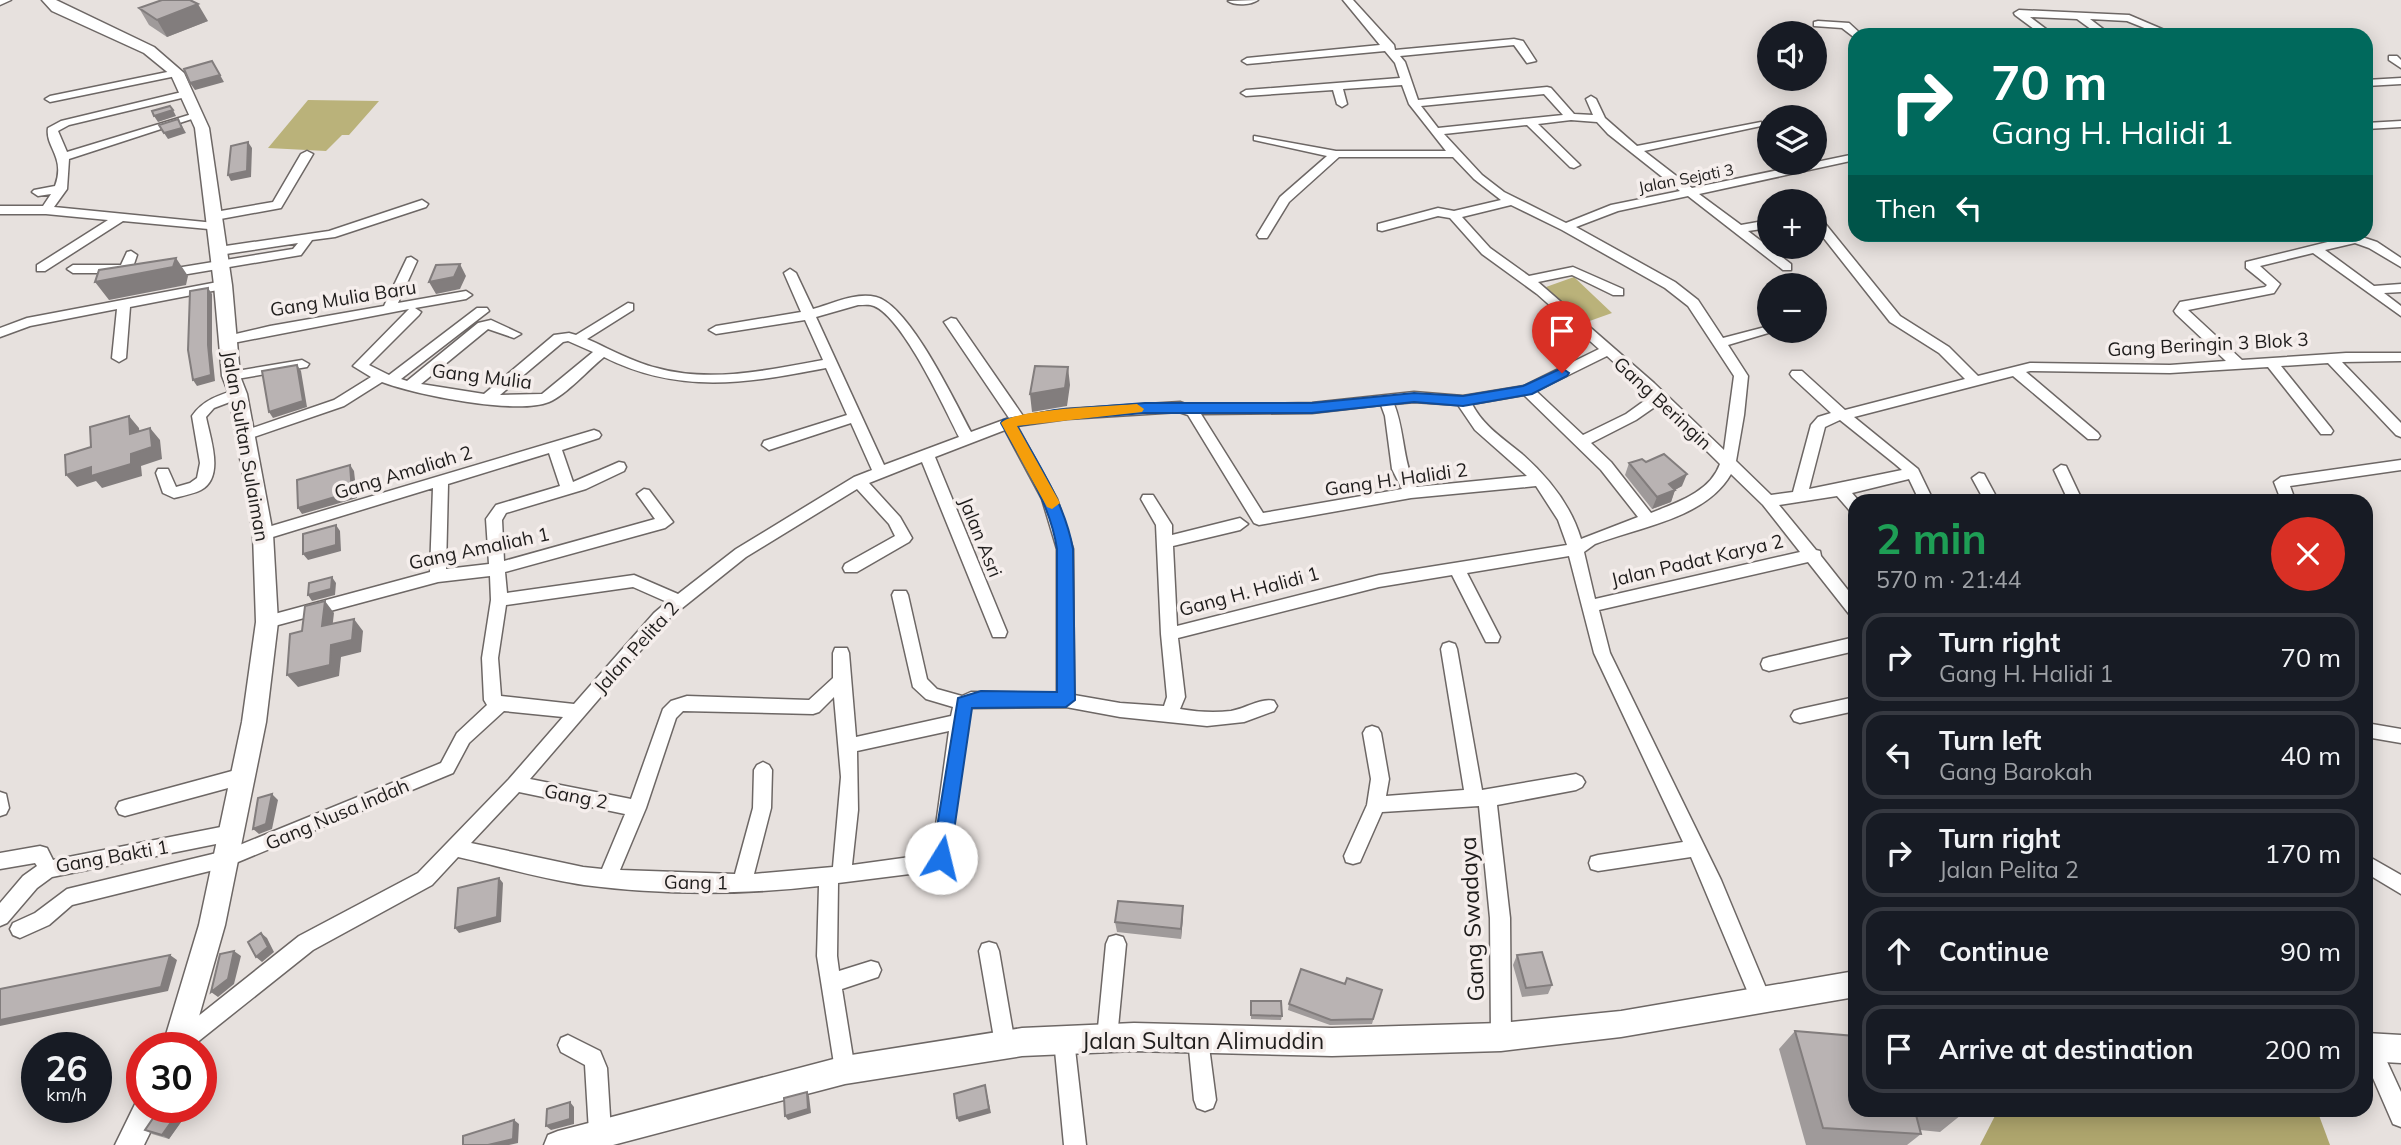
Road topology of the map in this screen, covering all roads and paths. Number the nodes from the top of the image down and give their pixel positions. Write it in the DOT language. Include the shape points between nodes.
graph roads {
  1 [pos="6,0"];
  2 [pos="49,0"];
  3 [pos="1253,0"];
  4 [pos="1348,0"];
  5 [pos="1233,1"];
  6 [pos="0,2"];
  7 [pos="2079,16"];
  8 [pos="1827,24"];
  9 [pos="1849,28"];
  10 [pos="2039,28"];
  11 [pos="2096,28"];
  12 [pos="2154,28"];
  13 [pos="1392,50"];
  14 [pos="1247,61"];
  15 [pos="1531,61"];
  16 [pos="177,73"];
  17 [pos="1407,81"];
  18 [pos="2401,81"];
  19 [pos="2373,83"];
  20 [pos="1337,86"];
  21 [pos="1246,93"];
  22 [pos="186,94"];
  23 [pos="50,99"];
  24 [pos="1591,99"];
  25 [pos="1342,104"];
  26 [pos="1414,104"];
  27 [pos="196,116"];
  28 [pos="1571,117"];
  29 [pos="1600,119"];
  30 [pos="1531,123"];
  31 [pos="1757,124"];
  32 [pos="2401,124"];
  33 [pos="2373,126"];
  34 [pos="1434,132"];
  35 [pos="1258,138"];
  36 [pos="1635,150"];
  37 [pos="307,154"];
  38 [pos="1336,154"];
  39 [pos="1455,154"];
  40 [pos="63,157"];
  41 [pos="1848,159"];
  42 [pos="1574,165"];
  43 [pos="61,189"];
  44 [pos="38,192"];
  45 [pos="1690,194"];
  46 [pos="1512,201"];
  47 [pos="422,204"];
  48 [pos="0,210"];
  49 [pos="46,210"];
  50 [pos="1454,215"];
  51 [pos="121,218"];
  52 [pos="215,221"];
  53 [pos="1757,226"];
  54 [pos="1382,227"];
  55 [pos="1566,227"];
  56 [pos="1740,229"];
  57 [pos="1827,234"];
  58 [pos="1263,235"];
  59 [pos="2352,242"];
  60 [pos="2368,242"];
  61 [pos="2314,248"];
  62 [pos="131,255"];
  63 [pos="411,261"];
  64 [pos="2401,263"];
  65 [pos="221,267"];
  66 [pos="1787,267"];
  67 [pos="41,268"];
  68 [pos="123,269"];
  69 [pos="73,270"];
  70 [pos="790,273"];
  71 [pos="1529,280"];
  72 [pos="2401,288"];
  73 [pos="2371,290"];
  74 [pos="1618,292"];
  75 [pos="466,295"];
  76 [pos="124,304"];
  77 [pos="628,307"];
  78 [pos="388,310"];
  79 [pos="414,311"];
  80 [pos="482,311"];
  81 [pos="2401,313"];
  82 [pos="807,315"];
  83 [pos="951,322"];
  84 [pos="716,330"];
  85 [pos="0,333"];
  86 [pos="1757,333"];
  87 [pos="514,334"];
  88 [pos="228,340"];
  89 [pos="577,340"];
  90 [pos="1720,343"];
  91 [pos="1607,350"];
  92 [pos="603,351"];
  93 [pos="2401,357"];
  94 [pos="118,358"];
  95 [pos="2331,358"];
  96 [pos="2271,362"];
  97 [pos="302,363"];
  98 [pos="831,363"];
  99 [pos="2238,364"];
  100 [pos="2016,371"];
  101 [pos="1797,374"];
  102 [pos="386,379"];
  103 [pos="1976,382"];
  104 [pos="234,385"];
  105 [pos="409,386"];
  106 [pos="1527,390"];
  107 [pos="1660,397"];
  108 [pos="487,399"];
  109 [pos="1385,399"];
  110 [pos="1463,401"];
  111 [pos="1185,408"];
  112 [pos="1841,414"];
  113 [pos="856,417"];
  114 [pos="1013,422"];
  115 [pos="2326,431"];
  116 [pos="2401,432"];
  117 [pos="594,435"];
  118 [pos="243,436"];
  119 [pos="2093,436"];
  120 [pos="967,438"];
  121 [pos="1580,443"];
  122 [pos="769,445"];
  123 [pos="555,449"];
  124 [pos="928,456"];
  125 [pos="1728,464"];
  126 [pos="2401,465"];
  127 [pos="619,467"];
  128 [pos="2061,470"];
  129 [pos="880,472"];
  130 [pos="163,473"];
  131 [pos="1913,473"];
  132 [pos="1979,478"];
  133 [pos="441,479"];
  134 [pos="1539,480"];
  135 [pos="859,481"];
  136 [pos="568,489"];
  137 [pos="1841,490"];
  138 [pos="1411,493"];
  139 [pos="644,494"];
  140 [pos="1923,494"];
  141 [pos="1988,494"];
  142 [pos="2072,494"];
  143 [pos="2286,494"];
  144 [pos="1800,495"];
  145 [pos="1848,498"];
  146 [pos="1148,499"];
  147 [pos="1768,501"];
  148 [pos="1648,519"];
  149 [pos="1240,524"];
  150 [pos="263,534"];
  151 [pos="1163,542"];
  152 [pos="1577,549"];
  153 [pos="1814,555"];
  154 [pos="851,568"];
  155 [pos="496,569"];
  156 [pos="1457,569"];
  157 [pos="438,576"];
  158 [pos="900,595"];
  159 [pos="499,600"];
  160 [pos="677,600"];
  161 [pos="1848,601"];
  162 [pos="1590,606"];
  163 [pos="267,622"];
  164 [pos="999,632"];
  165 [pos="1169,634"];
  166 [pos="1492,637"];
  167 [pos="1848,646"];
  168 [pos="1449,649"];
  169 [pos="841,653"];
  170 [pos="1769,664"];
  171 [pos="839,682"];
  172 [pos="1066,700"];
  173 [pos="964,703"];
  174 [pos="499,705"];
  175 [pos="1268,706"];
  176 [pos="1848,706"];
  177 [pos="578,711"];
  178 [pos="1169,714"];
  179 [pos="1800,716"];
  180 [pos="959,721"];
  181 [pos="2373,731"];
  182 [pos="1372,733"];
  183 [pos="2401,736"];
  184 [pos="849,746"];
  185 [pos="763,769"];
  186 [pos="243,776"];
  187 [pos="1576,782"];
  188 [pos="515,785"];
  189 [pos="1480,798"];
  190 [pos="0,800"];
  191 [pos="1376,805"];
  192 [pos="637,807"];
  193 [pos="0,808"];
  194 [pos="125,808"];
  195 [pos="232,833"];
  196 [pos="454,848"];
  197 [pos="1696,848"];
  198 [pos="1353,856"];
  199 [pos="226,859"];
  200 [pos="0,861"];
  201 [pos="1598,863"];
  202 [pos="2373,867"];
  203 [pos="48,869"];
  204 [pos="835,875"];
  205 [pos="607,879"];
  206 [pos="741,883"];
  207 [pos="2401,885"];
  208 [pos="0,917"];
  209 [pos="20,929"];
  210 [pos="1115,944"];
  211 [pos="989,951"];
  212 [pos="870,970"];
  213 [pos="830,984"];
  214 [pos="1848,985"];
  215 [pos="1761,1000"];
  216 [pos="180,1032"];
  217 [pos="195,1032"];
  218 [pos="1501,1037"];
  219 [pos="1107,1038"];
  220 [pos="1198,1038"];
  221 [pos="1064,1040"];
  222 [pos="1005,1044"];
  223 [pos="568,1045"];
  224 [pos="2373,1048"];
  225 [pos="2401,1049"];
  226 [pos="2373,1056"];
  227 [pos="845,1070"];
  228 [pos="1205,1100"];
  229 [pos="2401,1116"];
  230 [pos="140,1123"];
  231 [pos="600,1132"];
  232 [pos="129,1145"];
  233 [pos="558,1145"];
  234 [pos="1076,1145"];
  1 -- 6 [label="street"];
  2 -- 16 [label="main road, Jalan Sultan Sulaiman" via="57,8 149,50"];
  3 -- 5 [label="street"];
  4 -- 13 [label="street"];
  7 -- 10 [label="street" via="2016,12"];
  7 -- 11 [label="street"];
  7 -- 12 [label="street" via="2129,18"];
  8 -- 9 [label="street"];
  13 -- 14 [label="street"];
  13 -- 15 [label="street" via="1514,42"];
  13 -- 17 [label="street"];
  16 -- 22 [label="main road, Jalan Sultan Sulaiman"];
  16 -- 23 [label="street"];
  17 -- 20 [label="street"];
  17 -- 26 [label="street"];
  18 -- 19 [label="street"];
  20 -- 21 [label="street"];
  20 -- 25 [label="street"];
  22 -- 27 [label="main road, Jalan Sultan Sulaiman"];
  22 -- 40 [label="street" via="57,126 52,134"];
  24 -- 29 [label="street"];
  26 -- 28 [label="street" via="1547,90"];
  26 -- 34 [label="street"];
  27 -- 40 [label="street"];
  27 -- 52 [label="main road, Jalan Sultan Sulaiman" via="202,128"];
  28 -- 29 [label="street"];
  28 -- 30 [label="street"];
  29 -- 36 [label="street"];
  30 -- 34 [label="street"];
  30 -- 42 [label="street"];
  31 -- 36 [label="street"];
  32 -- 33 [label="street"];
  34 -- 39 [label="street"];
  35 -- 38 [label="street"];
  36 -- 45 [label="street"];
  37 -- 52 [label="street" via="276,206"];
  38 -- 39 [label="street"];
  38 -- 58 [label="street" via="1284,200"];
  39 -- 46 [label="street" via="1488,186"];
  40 -- 43 [label="street"];
  41 -- 45 [label="street, Jalan Sejati 3"];
  43 -- 44 [label="street"];
  43 -- 49 [label="street"];
  45 -- 55 [label="street, Jalan Sejati 3" via="1615,208"];
  45 -- 56 [label="street"];
  46 -- 50 [label="street"];
  46 -- 55 [label="street"];
  47 -- 65 [label="street" via="308,238 298,252"];
  48 -- 49 [label="street"];
  49 -- 51 [label="street"];
  50 -- 54 [label="street" via="1438,212"];
  50 -- 71 [label="street, Gang Beringin" via="1486,251"];
  51 -- 52 [label="street"];
  51 -- 67 [label="street"];
  52 -- 65 [label="main road, Jalan Sultan Sulaiman"];
  53 -- 56 [label="street"];
  55 -- 90 [label="street" via="1670,285 1693,303"];
  56 -- 66 [label="street"];
  57 -- 103 [label="street" via="1904,327 1944,351"];
  59 -- 61 [label="street"];
  60 -- 64 [label="street"];
  61 -- 73 [label="street"];
  61 -- 99 [label="street" via="2250,265 2274,284 2269,290 2185,305 2181,311"];
  62 -- 68 [label="street"];
  63 -- 78 [label="street"];
  65 -- 68 [label="street" via="122,279"];
  65 -- 76 [label="street"];
  65 -- 88 [label="main road, Jalan Sultan Sulaiman"];
  68 -- 69 [label="street"];
  70 -- 82 [label="street"];
  71 -- 74 [label="street" via="1573,271"];
  71 -- 91 [label="street, Gang Beringin"];
  72 -- 73 [label="street"];
  73 -- 81 [label="street"];
  75 -- 79 [label="street, Gang Mulia Baru"];
  76 -- 85 [label="street" via="27,322"];
  76 -- 94 [label="street"];
  77 -- 89 [label="street"];
  78 -- 79 [label="street, Gang Mulia Baru"];
  78 -- 88 [label="street, Gang Mulia Baru"];
  79 -- 102 [label="street" via="360,366"];
  80 -- 102 [label="street"];
  82 -- 84 [label="street"];
  82 -- 98 [label="street"];
  82 -- 120 [label="street" via="863,300 885,306 915,344"];
  83 -- 114 [label="street" via="990,378"];
  86 -- 90 [label="street"];
  87 -- 105 [label="street" via="491,324 483,326"];
  88 -- 104 [label="main road, Jalan Sultan Sulaiman"];
  89 -- 92 [label="street"];
  89 -- 108 [label="street" via="565,337 554,341"];
  90 -- 125 [label="street" via="1741,376"];
  91 -- 106 [label="street, Jalan Pelita 2"];
  91 -- 107 [label="street, Gang Beringin"];
  92 -- 98 [label="street" via="651,373 697,380 734,380"];
  92 -- 108 [label="street, Gang Mulia" via="540,402"];
  93 -- 95 [label="street, Gang Beringin 3 Blok 3"];
  95 -- 96 [label="street, Gang Beringin 3 Blok 3"];
  95 -- 116 [label="street"];
  96 -- 99 [label="street, Gang Beringin 3 Blok 3"];
  96 -- 115 [label="street"];
  97 -- 104 [label="street"];
  98 -- 113 [label="street"];
  99 -- 100 [label="street, Gang Beringin 3 Blok 3"];
  100 -- 103 [label="street, Gang Beringin 3 Blok 3"];
  100 -- 119 [label="street"];
  101 -- 112 [label="street"];
  102 -- 105 [label="street, Gang Mulia"];
  102 -- 118 [label="street" via="339,402"];
  103 -- 112 [label="street, Gang Beringin 3 Blok 3"];
  104 -- 118 [label="main road, Jalan Sultan Sulaiman"];
  104 -- 130 [label="street" via="199,416 207,463 204,480 174,493"];
  105 -- 108 [label="street, Gang Mulia"];
  106 -- 110 [label="street, Jalan Pelita 2"];
  106 -- 121 [label="street"];
  107 -- 121 [label="street" via="1631,418"];
  107 -- 125 [label="street, Gang Beringin"];
  109 -- 110 [label="street, Jalan Pelita 2"];
  109 -- 111 [label="street, Jalan Pelita 2" via="1312,408"];
  109 -- 138 [label="street" via="1392,416 1399,469"];
  110 -- 134 [label="street" via="1483,432"];
  111 -- 114 [label="street, Jalan Pelita 2" via="1066,414"];
  111 -- 138 [label="street, Gang H. Halidi 2" via="1259,519"];
  112 -- 131 [label="street"];
  112 -- 144 [label="street" via="1819,422"];
  113 -- 122 [label="street"];
  113 -- 129 [label="street"];
  114 -- 120 [label="street, Jalan Pelita 2"];
  114 -- 172 [label="street" via="1061,527"];
  117 -- 123 [label="street"];
  118 -- 150 [label="main road, Jalan Sultan Sulaiman"];
  120 -- 124 [label="street, Jalan Pelita 2"];
  121 -- 148 [label="street" via="1606,466"];
  123 -- 133 [label="street, Gang Amaliah 2"];
  123 -- 136 [label="street"];
  124 -- 129 [label="street, Jalan Pelita 2"];
  124 -- 164 [label="street, Jalan Asri"];
  125 -- 147 [label="street, Gang Beringin"];
  125 -- 148 [label="street, Gang H. Halidi 1" via="1725,474 1708,491"];
  126 -- 143 [label="street" via="2281,482"];
  127 -- 136 [label="street"];
  128 -- 142 [label="street"];
  129 -- 135 [label="street, Jalan Pelita 2"];
  131 -- 137 [label="street"];
  131 -- 140 [label="street"];
  132 -- 141 [label="street"];
  133 -- 150 [label="street, Gang Amaliah 2"];
  133 -- 157 [label="street"];
  134 -- 138 [label="street, Gang H. Halidi 2"];
  134 -- 152 [label="street" via="1561,509"];
  135 -- 154 [label="street" via="904,538"];
  135 -- 160 [label="street, Jalan Pelita 2" via="741,553"];
  136 -- 155 [label="street" via="497,511"];
  137 -- 144 [label="street"];
  137 -- 145 [label="street"];
  139 -- 155 [label="street, Gang Amaliah 1" via="665,522"];
  144 -- 147 [label="street"];
  146 -- 151 [label="street" via="1164,525"];
  147 -- 153 [label="street, Gang Beringin"];
  148 -- 152 [label="street, Gang H. Halidi 1"];
  149 -- 151 [label="street"];
  150 -- 163 [label="main road, Jalan Sultan Sulaiman"];
  151 -- 165 [label="street"];
  152 -- 156 [label="street, Gang H. Halidi 1"];
  152 -- 162 [label="street"];
  153 -- 161 [label="street, Gang Beringin"];
  153 -- 162 [label="street, Jalan Padat Karya 2"];
  155 -- 157 [label="street, Gang Amaliah 1"];
  155 -- 159 [label="street"];
  156 -- 165 [label="street, Gang H. Halidi 1" via="1331,591"];
  156 -- 166 [label="street"];
  157 -- 163 [label="street, Gang Amaliah 1"];
  158 -- 173 [label="street" via="919,682 932,694"];
  159 -- 160 [label="street" via="634,581"];
  159 -- 174 [label="street" via="490,658 494,700"];
  160 -- 177 [label="street, Jalan Pelita 2"];
  162 -- 197 [label="street" via="1620,696"];
  163 -- 186 [label="main road, Jalan Sultan Sulaiman"];
  165 -- 178 [label="street, Gang H. Halidi 1" via="1176,697"];
  167 -- 170 [label="street"];
  168 -- 189 [label="street, Gang Swadaya"];
  169 -- 171 [label="street"];
  171 -- 184 [label="street"];
  171 -- 192 [label="street" via="813,707 677,706 670,714"];
  172 -- 173 [label="street" via="981,698"];
  172 -- 178 [label="street"];
  173 -- 180 [label="street"];
  174 -- 177 [label="street"];
  174 -- 199 [label="street, Gang Nusa Indah" via="463,738 447,768"];
  175 -- 178 [label="street" via="1205,721"];
  176 -- 179 [label="street"];
  177 -- 188 [label="street, Jalan Pelita 2"];
  180 -- 184 [label="street"];
  180 -- 204 [label="street, Gang 1" via="939,861"];
  181 -- 183 [label="street"];
  182 -- 191 [label="street" via="1380,779"];
  184 -- 204 [label="street" via="847,822"];
  185 -- 206 [label="street" via="761,808"];
  186 -- 194 [label="street"];
  186 -- 195 [label="main road, Jalan Sultan Sulaiman"];
  187 -- 189 [label="street"];
  188 -- 192 [label="street, Gang 2"];
  188 -- 196 [label="street, Jalan Pelita 2"];
  189 -- 191 [label="street"];
  189 -- 218 [label="street, Gang Swadaya" via="1493,828 1500,918"];
  190 -- 193 [label="street"];
  191 -- 198 [label="street"];
  192 -- 205 [label="street"];
  195 -- 199 [label="main road, Jalan Sultan Sulaiman"];
  195 -- 203 [label="street, Gang Bakti 1"];
  196 -- 205 [label="street, Gang 1"];
  196 -- 217 [label="street, Jalan Pelita 2" via="425,879 306,943"];
  197 -- 201 [label="street"];
  197 -- 215 [label="street"];
  199 -- 209 [label="street, Gang Nusa Indah" via="67,898 42,919"];
  199 -- 216 [label="main road, Jalan Sultan Sulaiman"];
  200 -- 203 [label="street, Gang Bakti 1" via="40,854"];
  202 -- 207 [label="street"];
  203 -- 208 [label="street" via="30,881"];
  204 -- 206 [label="street, Gang 1"];
  204 -- 213 [label="street" via="827,956"];
  205 -- 206 [label="street, Gang 1"];
  210 -- 219 [label="street"];
  211 -- 222 [label="street"];
  212 -- 213 [label="street"];
  213 -- 227 [label="street"];
  214 -- 215 [label="main road, Jalan Sultan Alimuddin"];
  215 -- 218 [label="main road, Jalan Sultan Alimuddin" via="1621,1024"];
  218 -- 220 [label="main road, Jalan Sultan Alimuddin" via="1332,1042"];
  219 -- 220 [label="main road, Jalan Sultan Alimuddin"];
  219 -- 221 [label="main road, Jalan Sultan Alimuddin"];
  220 -- 228 [label="street"];
  221 -- 222 [label="main road, Jalan Sultan Alimuddin"];
  221 -- 234 [label="street"];
  222 -- 227 [label="main road, Jalan Sultan Alimuddin"];
  223 -- 231 [label="street" via="593,1058 597,1068"];
  224 -- 225 [label="main road"];
  226 -- 229 [label="street"];
  227 -- 231 [label="main road, Jalan Sultan Alimuddin"];
  230 -- 232 [label="main road"];
  231 -- 233 [label="main road, Jalan Sultan Alimuddin"];
}
